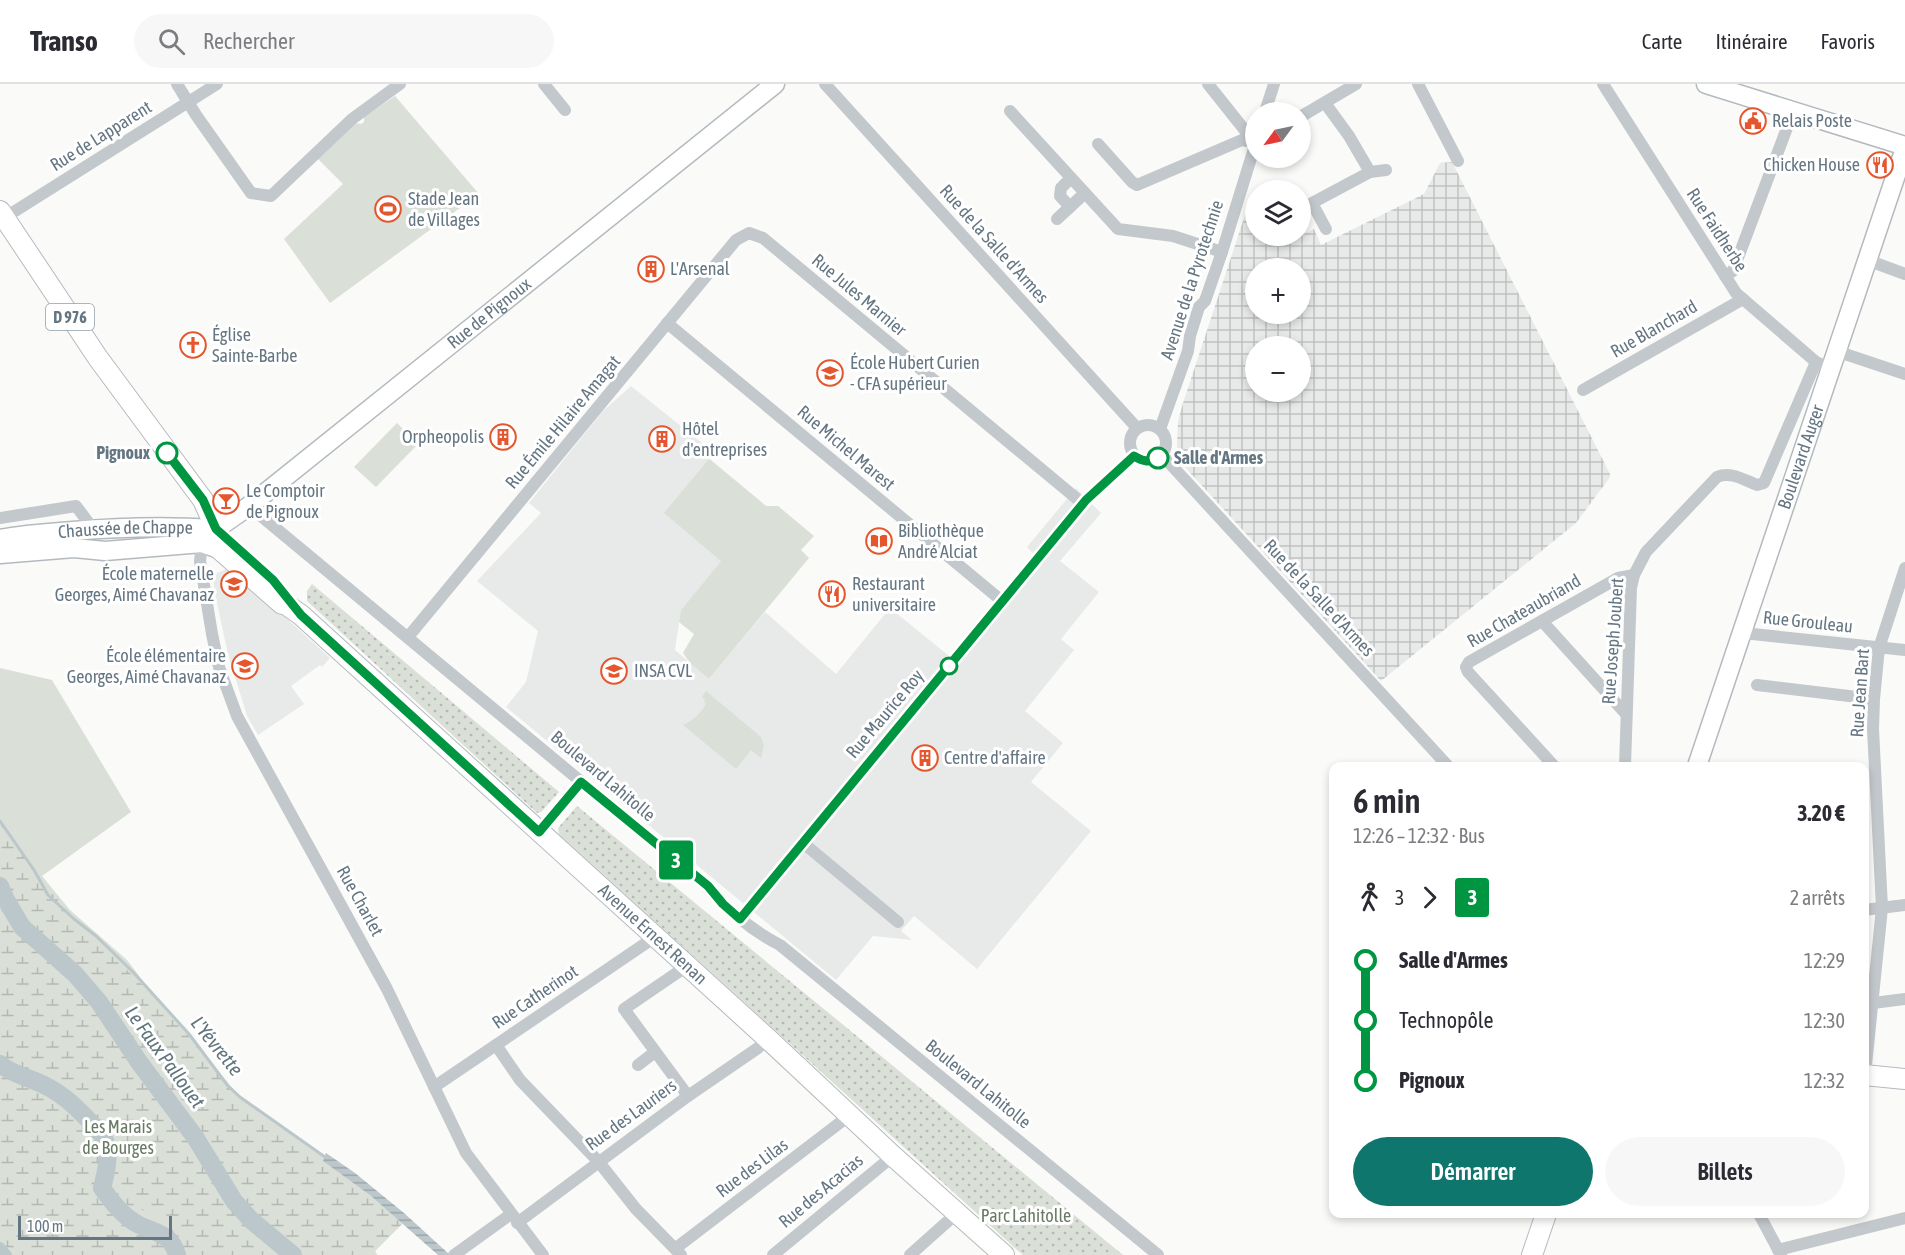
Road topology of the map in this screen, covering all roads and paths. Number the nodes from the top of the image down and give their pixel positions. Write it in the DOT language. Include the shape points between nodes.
graph roads {
  1 [pos="177,84"];
  2 [pos="217,84"];
  3 [pos="400,84"];
  4 [pos="544,84"];
  5 [pos="775,84"];
  6 [pos="825,84"];
  7 [pos="1208,84"];
  8 [pos="1274,84"];
  9 [pos="1356,84"];
  10 [pos="1418,84"];
  11 [pos="1603,84"];
  12 [pos="1706,84"];
  13 [pos="1268,102"];
  14 [pos="188,103"];
  15 [pos="1325,103"];
  16 [pos="565,110"];
  17 [pos="1010,111"];
  18 [pos="1311,111"];
  19 [pos="1793,112"];
  20 [pos="1245,130"];
  21 [pos="1245,140"];
  22 [pos="1098,144"];
  23 [pos="1905,147"];
  24 [pos="1458,161"];
  25 [pos="1247,168"];
  26 [pos="1386,170"];
  27 [pos="1370,172"];
  28 [pos="1071,178"];
  29 [pos="1084,193"];
  30 [pos="1070,207"];
  31 [pos="2,215"];
  32 [pos="1057,219"];
  33 [pos="1326,229"];
  34 [pos="749,233"];
  35 [pos="1222,252"];
  36 [pos="1867,260"];
  37 [pos="1905,274"];
  38 [pos="1725,276"];
  39 [pos="1743,299"];
  40 [pos="667,323"];
  41 [pos="1827,360"];
  42 [pos="1905,374"];
  43 [pos="1583,390"];
  44 [pos="1137,428"];
  45 [pos="1160,429"];
  46 [pos="1162,455"];
  47 [pos="1134,456"];
  48 [pos="1082,503"];
  49 [pos="249,506"];
  50 [pos="0,518"];
  51 [pos="88,530"];
  52 [pos="0,539"];
  53 [pos="212,540"];
  54 [pos="0,554"];
  55 [pos="1905,568"];
  56 [pos="1634,575"];
  57 [pos="1002,601"];
  58 [pos="301,615"];
  59 [pos="1542,621"];
  60 [pos="1743,633"];
  61 [pos="408,637"];
  62 [pos="1879,648"];
  63 [pos="1905,650"];
  64 [pos="1757,685"];
  65 [pos="1874,699"];
  66 [pos="1626,714"];
  67 [pos="1444,762"];
  68 [pos="1550,762"];
  69 [pos="1625,762"];
  70 [pos="1698,762"];
  71 [pos="581,782"];
  72 [pos="539,832"];
  73 [pos="802,842"];
  74 [pos="1905,905"];
  75 [pos="1882,908"];
  76 [pos="1869,909"];
  77 [pos="740,919"];
  78 [pos="898,922"];
  79 [pos="656,937"];
  80 [pos="687,966"];
  81 [pos="1905,999"];
  82 [pos="1873,1003"];
  83 [pos="767,1038"];
  84 [pos="1869,1039"];
  85 [pos="496,1045"];
  86 [pos="655,1052"];
  87 [pos="638,1065"];
  88 [pos="1869,1075"];
  89 [pos="1905,1079"];
  90 [pos="434,1087"];
  91 [pos="688,1096"];
  92 [pos="850,1115"];
  93 [pos="893,1156"];
  94 [pos="598,1161"];
  95 [pos="957,1214"];
  96 [pos="514,1218"];
  97 [pos="1545,1218"];
  98 [pos="1762,1218"];
  99 [pos="1905,1218"];
  100 [pos="678,1252"];
  101 [pos="1780,1252"];
  102 [pos="454,1255"];
  103 [pos="543,1255"];
  104 [pos="773,1255"];
  105 [pos="910,1255"];
  106 [pos="1004,1255"];
  107 [pos="1158,1255"];
  108 [pos="1532,1255"];
  1 -- 14 [label="street"];
  2 -- 14 [label="street, Rue de Lapparent"];
  3 -- 14 [label="street" via="352,119 270,196 251,193"];
  4 -- 16 [label="street"];
  5 -- 49 [label="main road, Rue de Pignoux"];
  6 -- 44 [label="street, Rue de la Salle d'Armes"];
  7 -- 20 [label="street"];
  8 -- 13 [label="street"];
  9 -- 15 [label="street"];
  10 -- 24 [label="street"];
  11 -- 38 [label="street, Rue Faidherbe"];
  12 -- 19 [label="main road"];
  14 -- 31 [label="street, Rue de Lapparent"];
  15 -- 18 [label="street"];
  15 -- 27 [label="street"];
  17 -- 28 [label="street"];
  19 -- 23 [label="main road"];
  19 -- 38 [label="street" via="1733,271"];
  21 -- 22 [label="street" via="1137,185"];
  23 -- 36 [label="main road, Boulevard Auger"];
  25 -- 35 [label="street, Avenue de la Pyrotechnie"];
  26 -- 27 [label="street"];
  27 -- 33 [label="street" via="1312,203"];
  28 -- 29 [label="street"];
  28 -- 30 [label="street" via="1061,188 1060,196"];
  29 -- 30 [label="street"];
  29 -- 35 [label="street" via="1118,228 1173,236"];
  30 -- 32 [label="street"];
  31 -- 53 [label="main road, D 976" via="98,358 203,500"];
  34 -- 40 [label="street, Rue Émile Hilaire Amagat" via="736,240"];
  34 -- 48 [label="street, Rue Jules Marnier" via="763,238"];
  35 -- 45 [label="street, Avenue de la Pyrotechnie" via="1199,307"];
  36 -- 37 [label="street"];
  36 -- 41 [label="main road, Boulevard Auger"];
  38 -- 39 [label="street, Rue Faidherbe"];
  39 -- 41 [label="street, Rue Faidherbe"];
  39 -- 43 [label="street, Rue Blanchard"];
  40 -- 57 [label="street, Rue Michel Marest"];
  40 -- 61 [label="street, Rue Émile Hilaire Amagat"];
  41 -- 42 [label="street"];
  41 -- 56 [label="street, Rue Joseph Joubert" via="1764,483 1757,485 1730,474 1718,477 1646,552"];
  41 -- 60 [label="main road, Boulevard Auger"];
  44 -- 45 [label="street" via="1144,424"];
  44 -- 47 [label="street" via="1130,436"];
  45 -- 46 [label="street" via="1166,442"];
  46 -- 47 [label="street" via="1148,461"];
  46 -- 67 [label="street, Rue de la Salle d'Armes"];
  47 -- 48 [label="street, Rue Maurice Roy"];
  48 -- 57 [label="street, Rue Maurice Roy"];
  49 -- 53 [label="main road, Rue de Pignoux"];
  49 -- 61 [label="street, Boulevard Lahitolle"];
  50 -- 51 [label="street" via="76,506 88,522"];
  51 -- 52 [label="main road, Chaussée de Chappe"];
  51 -- 53 [label="main road, Chaussée de Chappe" via="180,527"];
  53 -- 54 [label="main road, Chaussée de Chappe" via="189,536 93,542 74,548"];
  53 -- 58 [label="main road, Avenue Ernest Renan" via="273,580"];
  53 -- 58 [label="main road, Avenue Ernest Renan" via="293,616"];
  53 -- 90 [label="street, Rue Charlet" via="200,561 219,666 237,716 357,933"];
  55 -- 62 [label="street, Rue Jean Bart"];
  56 -- 59 [label="street, Rue Chateaubriand" via="1618,578"];
  56 -- 66 [label="street, Rue Joseph Joubert"];
  57 -- 73 [label="street, Rue Maurice Roy"];
  58 -- 72 [label="main road, Avenue Ernest Renan"];
  59 -- 66 [label="street"];
  59 -- 68 [label="street, Rue Chateaubriand" via="1466,667"];
  60 -- 62 [label="street, Rue Grouleau"];
  60 -- 70 [label="main road, Boulevard Auger"];
  61 -- 71 [label="street, Boulevard Lahitolle"];
  62 -- 63 [label="street, Rue Grouleau"];
  62 -- 65 [label="street, Rue Jean Bart"];
  64 -- 65 [label="street"];
  65 -- 75 [label="street, Rue Jean Bart"];
  66 -- 69 [label="street, Rue Joseph Joubert"];
  71 -- 72 [label="street"];
  71 -- 77 [label="street, Boulevard Lahitolle" via="708,886"];
  72 -- 79 [label="main road, Avenue Ernest Renan"];
  73 -- 77 [label="street, Rue Maurice Roy"];
  73 -- 78 [label="street"];
  74 -- 75 [label="street"];
  75 -- 76 [label="street"];
  75 -- 82 [label="street, Rue Jean Bart"];
  77 -- 107 [label="street, Boulevard Lahitolle" via="780,945"];
  79 -- 80 [label="main road, Avenue Ernest Renan"];
  79 -- 85 [label="street, Rue Catherinot"];
  80 -- 83 [label="main road, Avenue Ernest Renan"];
  80 -- 86 [label="street" via="624,1009"];
  81 -- 82 [label="street"];
  82 -- 84 [label="street, Rue Jean Bart"];
  83 -- 91 [label="street, Rue des Lauriers"];
  83 -- 92 [label="main road, Avenue Ernest Renan"];
  85 -- 90 [label="street, Rue Catherinot"];
  85 -- 94 [label="street" via="520,1080"];
  86 -- 87 [label="street"];
  86 -- 91 [label="street"];
  88 -- 89 [label="main road"];
  90 -- 96 [label="street, Rue Charlet" via="465,1153"];
  91 -- 94 [label="street, Rue des Lauriers"];
  92 -- 93 [label="main road, Avenue Ernest Renan"];
  92 -- 100 [label="street, Rue des Lilas"];
  93 -- 95 [label="main road, Avenue Ernest Renan"];
  93 -- 104 [label="street, Rue des Acacias"];
  94 -- 96 [label="street, Rue des Lauriers"];
  94 -- 100 [label="street" via="636,1209"];
  95 -- 105 [label="street"];
  95 -- 106 [label="main road, Avenue Ernest Renan"];
  96 -- 102 [label="street, Rue des Lauriers"];
  96 -- 103 [label="street, Rue Charlet"];
  97 -- 108 [label="main road"];
  98 -- 101 [label="street"];
  99 -- 101 [label="street"];
}
